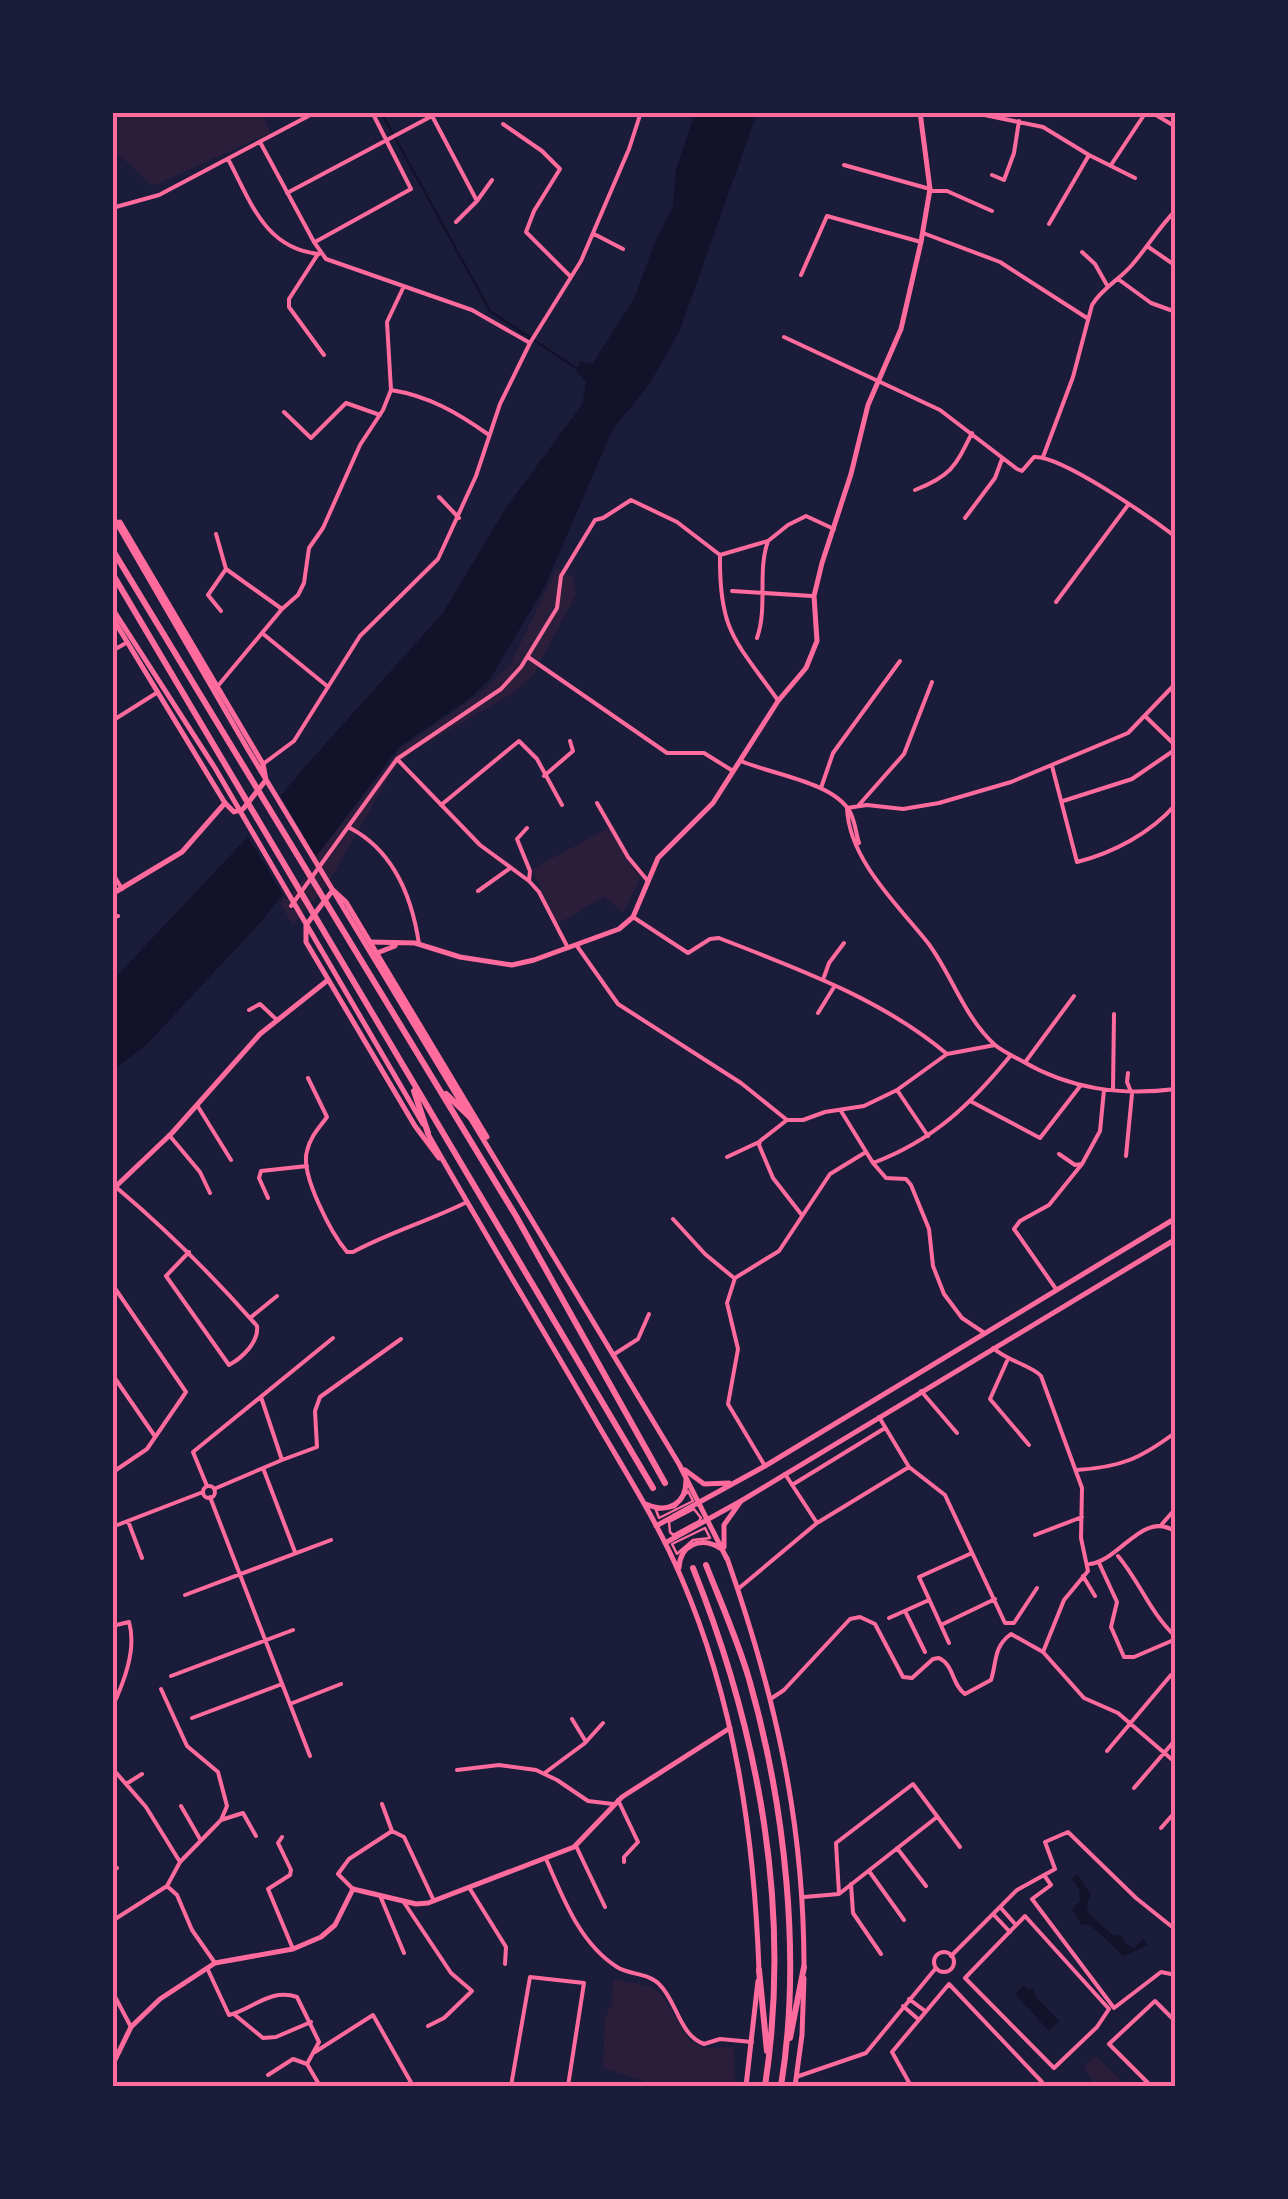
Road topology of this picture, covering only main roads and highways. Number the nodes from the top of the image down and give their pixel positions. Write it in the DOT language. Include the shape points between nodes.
graph roads {
  1 [pos="920,112"];
  2 [pos="112,513"];
  3 [pos="112,549"];
  4 [pos="112,574"];
  5 [pos="112,608"];
  6 [pos="112,617"];
  7 [pos="218,765"];
  8 [pos="225,803"];
  9 [pos="112,894"];
  10 [pos="368,943"];
  11 [pos="398,945"];
  12 [pos="377,953"];
  13 [pos="329,980"];
  14 [pos="410,1077"];
  15 [pos="437,1086"];
  16 [pos="471,1118"];
  17 [pos="428,1133"];
  18 [pos="492,1152"];
  19 [pos="448,1168"];
  20 [pos="114,1188"];
  21 [pos="1176,1218"];
  22 [pos="1176,1239"];
  23 [pos="983,1332"];
  24 [pos="993,1348"];
  25 [pos="679,1464"];
  26 [pos="686,1477"];
  27 [pos="735,1481"];
  28 [pos="665,1483"];
  29 [pos="652,1488"];
  30 [pos="741,1501"];
  31 [pos="643,1502"];
  32 [pos="699,1502"];
  33 [pos="704,1518"];
  34 [pos="656,1526"];
  35 [pos="665,1543"];
  36 [pos="726,1557"];
  37 [pos="706,1565"];
  38 [pos="693,1568"];
  39 [pos="680,1573"];
  40 [pos="730,1728"];
  41 [pos="804,1967"];
  42 [pos="759,1970"];
  43 [pos="786,2059"];
  44 [pos="113,2065"];
  45 [pos="768,2067"];
  46 [pos="746,2086"];
  47 [pos="765,2086"];
  48 [pos="781,2086"];
  49 [pos="795,2086"];
  1 -- 11 [label="main road" via="930,190 923,233 900,329 868,405 814,596 815,652 713,802 658,858 632,917 619,929 512,965"];
  2 -- 8 [label="main road" via="263,764 266,780 248,805 234,812"];
  2 -- 10 [label="main road"];
  3 -- 15 [label="highway"];
  4 -- 7 [label="highway"];
  5 -- 7 [label="main road"];
  6 -- 8 [label="main road"];
  7 -- 14 [label="highway"];
  7 -- 17 [label="main road"];
  8 -- 9 [label="main road" via="182,852"];
  10 -- 11 [label="main road"];
  10 -- 12 [label="main road"];
  10 -- 13 [label="main road" via="333,890 305,930"];
  10 -- 16 [label="main road"];
  11 -- 12 [label="main road"];
  12 -- 18 [label="main road"];
  13 -- 19 [label="main road" via="415,1126"];
  13 -- 20 [label="main road" via="276,1020"];
  14 -- 17 [label="highway"];
  14 -- 29 [label="highway"];
  15 -- 16 [label="highway"];
  15 -- 28 [label="highway"];
  16 -- 18 [label="main road"];
  17 -- 19 [label="main road"];
  18 -- 25 [label="main road"];
  19 -- 31 [label="main road"];
  21 -- 23 [label="main road"];
  22 -- 24 [label="main road"];
  23 -- 24 [label="main road"];
  23 -- 27 [label="main road"];
  24 -- 30 [label="main road"];
  25 -- 26 [label="main road"];
  25 -- 27 [label="main road" via="704,1484"];
  26 -- 31 [label="main road" via="686,1490 674,1505"];
  26 -- 32 [label="main road"];
  27 -- 32 [label="main road"];
  30 -- 33 [label="main road"];
  30 -- 36 [label="main road" via="724,1525"];
  31 -- 34 [label="main road"];
  32 -- 33 [label="main road"];
  32 -- 34 [label="main road"];
  33 -- 35 [label="main road"];
  33 -- 36 [label="main road"];
  34 -- 35 [label="main road"];
  35 -- 39 [label="main road"];
  36 -- 39 [label="main road" via="710,1542 691,1545"];
  36 -- 41 [label="main road" via="772,1698 793,1800"];
  37 -- 43 [label="highway" via="748,1676 779,1827 786,1892"];
  38 -- 45 [label="highway" via="733,1678 766,1828 774,1997"];
  39 -- 40 [label="main road"];
  40 -- 42 [label="main road" via="750,1844"];
  40 -- 44 [label="main road" via="616,1802 576,1846 434,1901 416,1904 354,1889 321,1937 294,1950 215,1964 160,1998 131,2027"];
  41 -- 43 [label="highway"];
  41 -- 49 [label="main road"];
  42 -- 45 [label="highway"];
  42 -- 46 [label="main road"];
  43 -- 48 [label="highway"];
  45 -- 47 [label="highway"];
}
